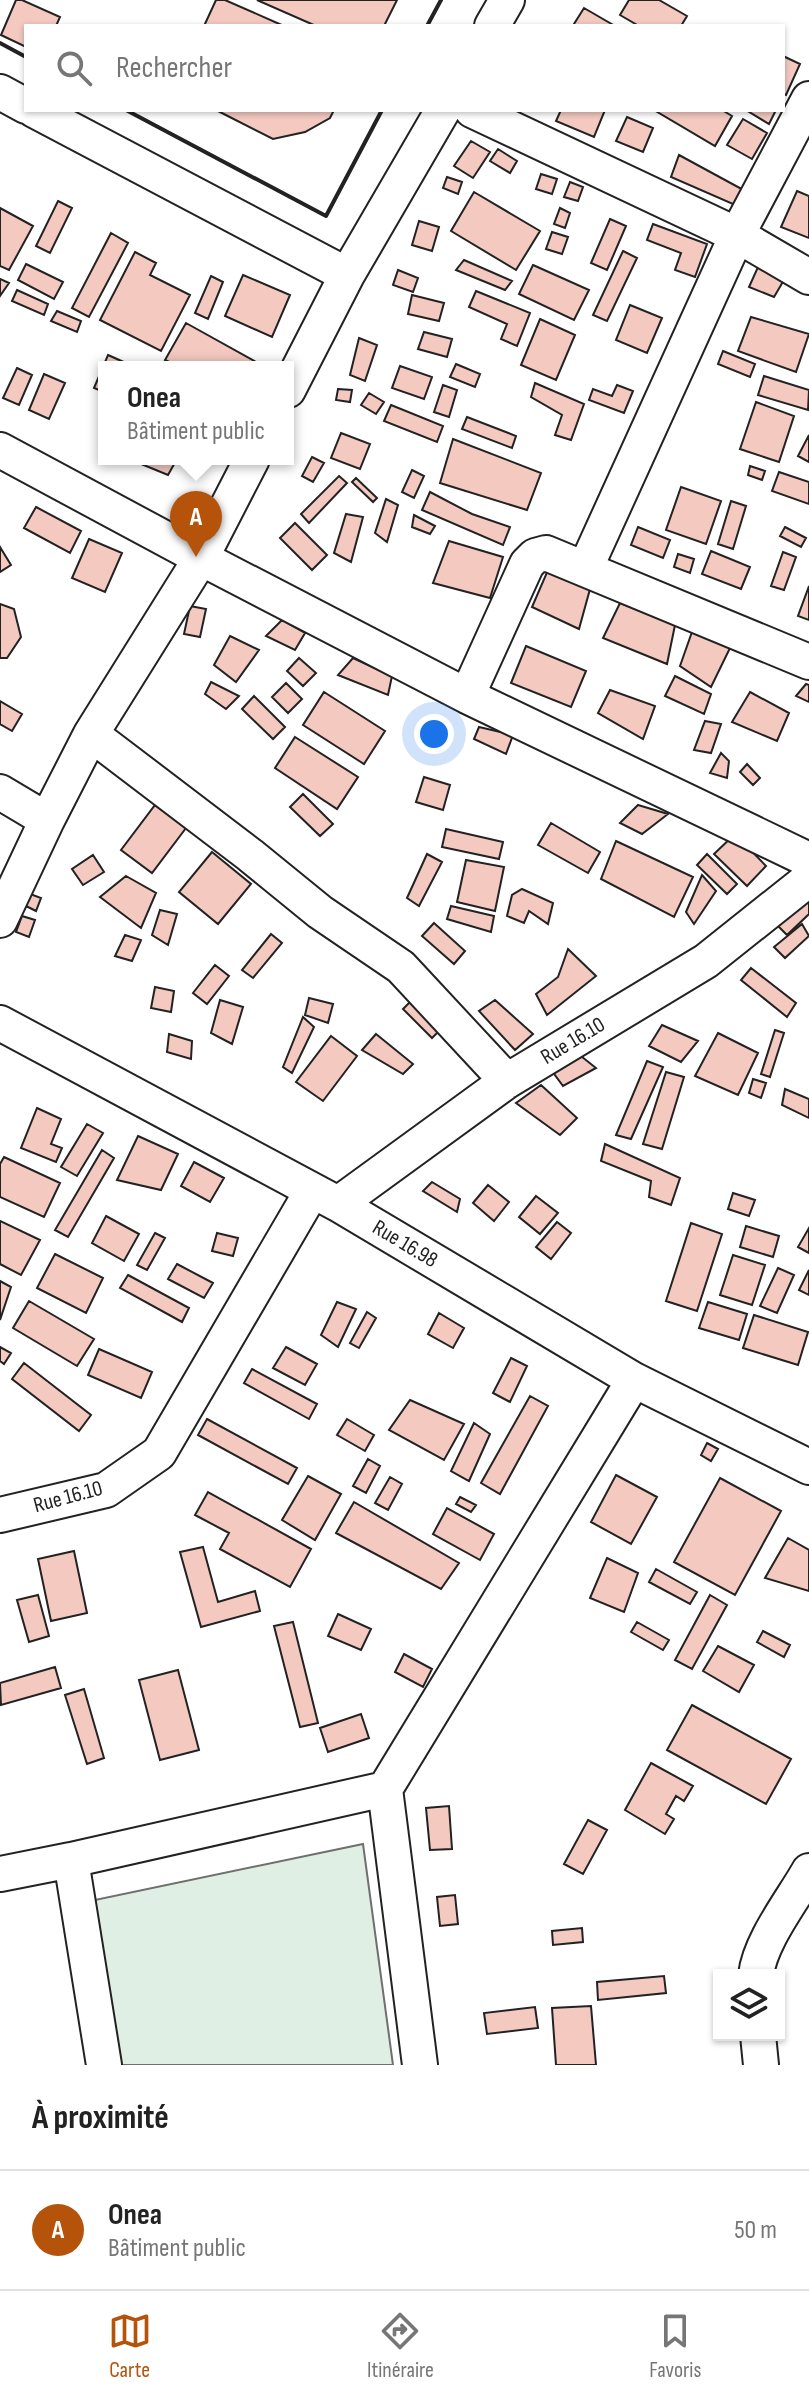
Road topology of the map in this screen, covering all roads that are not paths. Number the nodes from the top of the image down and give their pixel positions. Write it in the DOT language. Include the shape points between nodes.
graph roads {
  1 [pos="507,0"];
  2 [pos="493,24"];
  3 [pos="0,92"];
  4 [pos="809,99"];
  5 [pos="24,105"];
  6 [pos="38,112"];
  7 [pos="442,112"];
  8 [pos="476,112"];
  9 [pos="737,235"];
  10 [pos="347,275"];
  11 [pos="809,277"];
  12 [pos="294,378"];
  13 [pos="0,450"];
  14 [pos="249,465"];
  15 [pos="201,558"];
  16 [pos="585,569"];
  17 [pos="809,662"];
  18 [pos="467,696"];
  19 [pos="91,734"];
  20 [pos="0,792"];
  21 [pos="47,820"];
  22 [pos="809,860"];
  23 [pos="809,879"];
  24 [pos="0,920"];
  25 [pos="0,1023"];
  26 [pos="507,1081"];
  27 [pos="325,1197"];
  28 [pos="634,1380"];
  29 [pos="808,1464"];
  30 [pos="0,1515"];
  31 [pos="385,1789"];
  32 [pos="71,1860"];
  33 [pos="809,1871"];
  34 [pos="0,1874"];
  35 [pos="757,1969"];
  36 [pos="759,2041"];
  37 [pos="104,2065"];
  38 [pos="420,2065"];
  39 [pos="761,2065"];
  1 -- 2 [label="street"];
  3 -- 5 [label="street"];
  4 -- 9 [label="street"];
  6 -- 10 [label="street"];
  7 -- 10 [label="street"];
  8 -- 9 [label="street"];
  9 -- 11 [label="street"];
  9 -- 16 [label="street"];
  10 -- 12 [label="street"];
  13 -- 15 [label="street"];
  14 -- 15 [label="street"];
  15 -- 18 [label="street"];
  15 -- 19 [label="street"];
  16 -- 17 [label="street"];
  16 -- 18 [label="street" via="546,553 527,564"];
  18 -- 22 [label="street"];
  19 -- 21 [label="street"];
  19 -- 26 [label="street" via="320,912 401,967"];
  20 -- 21 [label="street"];
  21 -- 24 [label="street"];
  23 -- 26 [label="street, Rue 16.10" via="706,961"];
  25 -- 27 [label="street, Rue 16.98"];
  26 -- 27 [label="street, Rue 16.10"];
  27 -- 28 [label="street, Rue 16.98"];
  27 -- 30 [label="street, Rue 16.10" via="159,1453 106,1490"];
  28 -- 29 [label="street, Rue 16.98"];
  28 -- 31 [label="street"];
  31 -- 32 [label="street"];
  31 -- 38 [label="street"];
  32 -- 34 [label="street"];
  32 -- 37 [label="street"];
  33 -- 35 [label="street"];
  36 -- 39 [label="street"];
}
